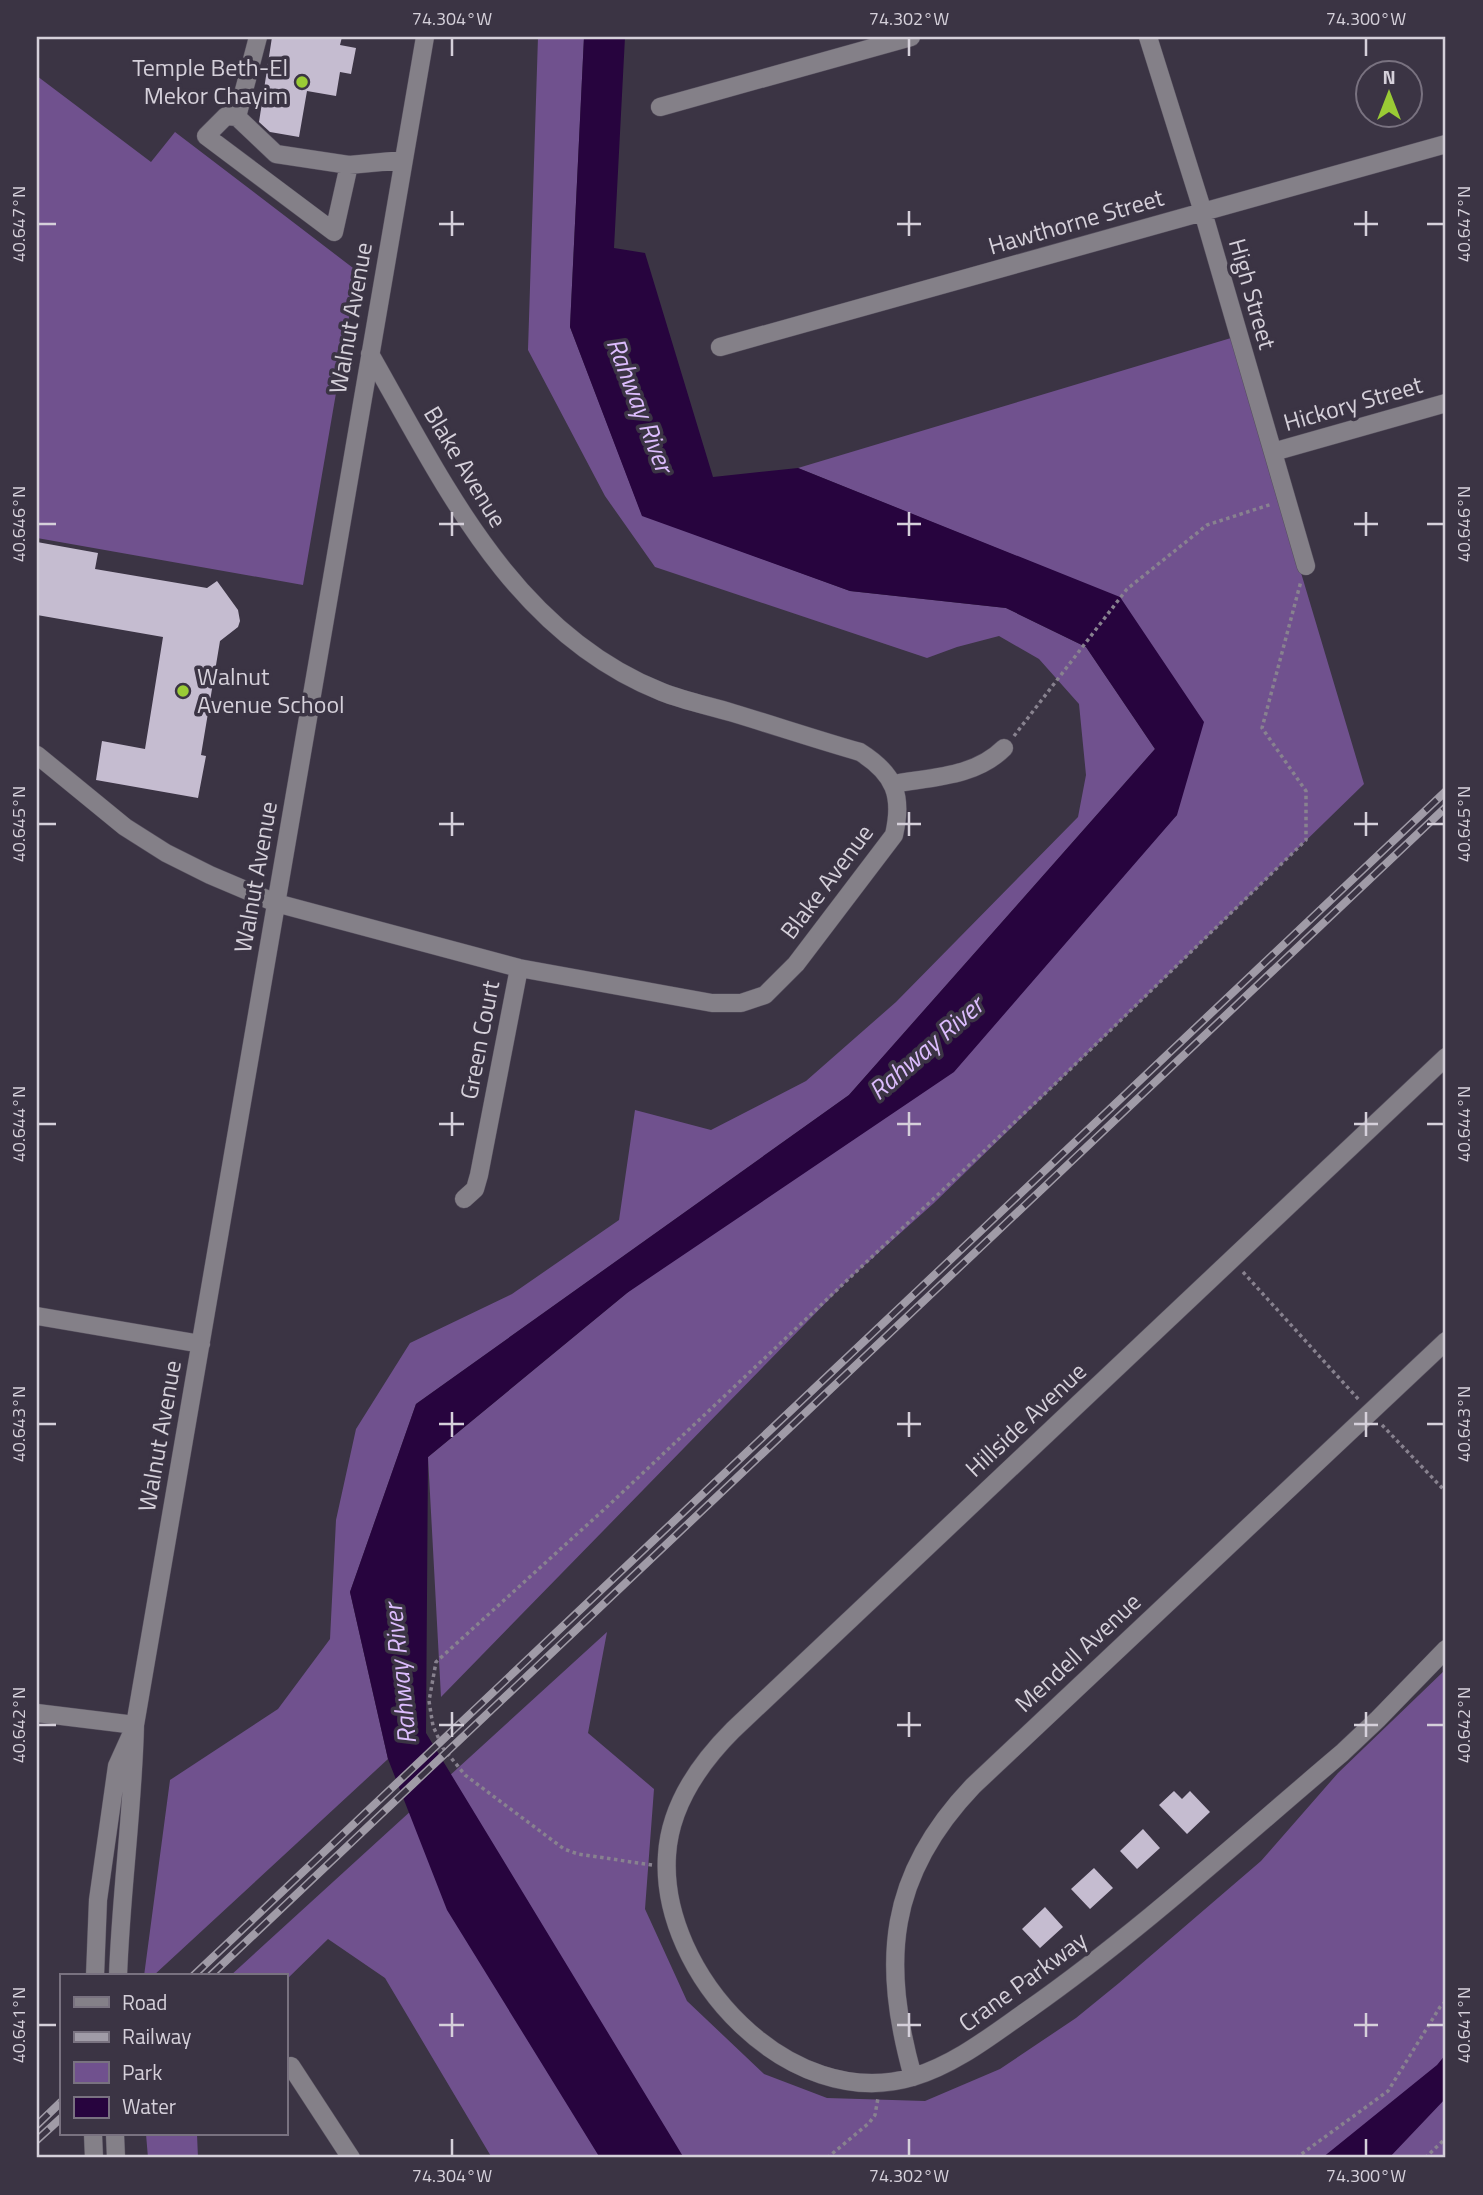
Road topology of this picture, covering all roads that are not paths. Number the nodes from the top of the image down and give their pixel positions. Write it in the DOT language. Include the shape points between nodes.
graph roads {
  1 [pos="258,37"];
  2 [pos="425,37"];
  3 [pos="911,37"];
  4 [pos="1148,37"];
  5 [pos="660,107"];
  6 [pos="237,117"];
  7 [pos="1446,144"];
  8 [pos="403,160"];
  9 [pos="349,165"];
  10 [pos="1203,212"];
  11 [pos="720,347"];
  12 [pos="370,354"];
  13 [pos="1446,403"];
  14 [pos="1273,452"];
  15 [pos="1306,566"];
  16 [pos="1004,748"];
  17 [pos="37,755"];
  18 [pos="893,784"];
  19 [pos="276,903"];
  20 [pos="519,968"];
  21 [pos="1446,1057"];
  22 [pos="464,1199"];
  23 [pos="37,1316"];
  24 [pos="1446,1340"];
  25 [pos="201,1344"];
  26 [pos="1446,1650"];
  27 [pos="37,1713"];
  28 [pos="135,1726"];
  29 [pos="668,1840"];
  30 [pos="95,1974"];
  31 [pos="118,1974"];
  32 [pos="291,2066"];
  33 [pos="913,2077"];
  34 [pos="93,2136"];
  35 [pos="115,2136"];
  36 [pos="93,2158"];
  37 [pos="116,2158"];
  38 [pos="351,2158"];
  1 -- 6 [label="street"];
  2 -- 8 [label="street, Walnut Avenue"];
  3 -- 5 [label="street"];
  4 -- 10 [label="street, High Street"];
  6 -- 9 [label="street" via="275,153"];
  6 -- 9 [label="street" via="226,116 206,136 334,232"];
  7 -- 10 [label="street, Hawthorne Street"];
  8 -- 9 [label="street"];
  8 -- 12 [label="street, Walnut Avenue"];
  10 -- 11 [label="street, Hawthorne Street"];
  10 -- 14 [label="street, High Street"];
  12 -- 18 [label="street, Blake Avenue" via="482,544 522,593 568,635 615,668 662,691 860,752 877,763"];
  12 -- 19 [label="street, Walnut Avenue"];
  13 -- 14 [label="street, Hickory Street"];
  14 -- 15 [label="street, High Street"];
  16 -- 18 [label="street" via="971,771"];
  17 -- 19 [label="street, Blake Avenue" via="156,847"];
  18 -- 20 [label="street, Blake Avenue" via="898,803 894,835 796,964 765,995 741,1003 712,1003"];
  19 -- 20 [label="street, Blake Avenue"];
  19 -- 25 [label="street, Walnut Avenue"];
  20 -- 22 [label="street, Green Court" via="480,1175 475,1189"];
  21 -- 29 [label="street, Hillside Avenue" via="719,1744 689,1784"];
  23 -- 25 [label="street"];
  24 -- 33 [label="street, Mendell Avenue" via="973,1786 942,1822 912,1877 894,1950 897,2009"];
  25 -- 28 [label="street, Walnut Avenue"];
  26 -- 33 [label="street, Crane Parkway" via="1342,1752 1111,1948 981,2043"];
  27 -- 28 [label="street"];
  28 -- 30 [label="street, Walnut Avenue" via="117,1766 98,1900"];
  28 -- 31 [label="street, Walnut Avenue"];
  29 -- 33 [label="street, Crane Parkway" via="666,1868 676,1920 691,1958 743,2025 810,2072 844,2081 881,2083"];
  32 -- 38 [label="street"];
  34 -- 36 [label="street"];
  35 -- 37 [label="street"];
}
